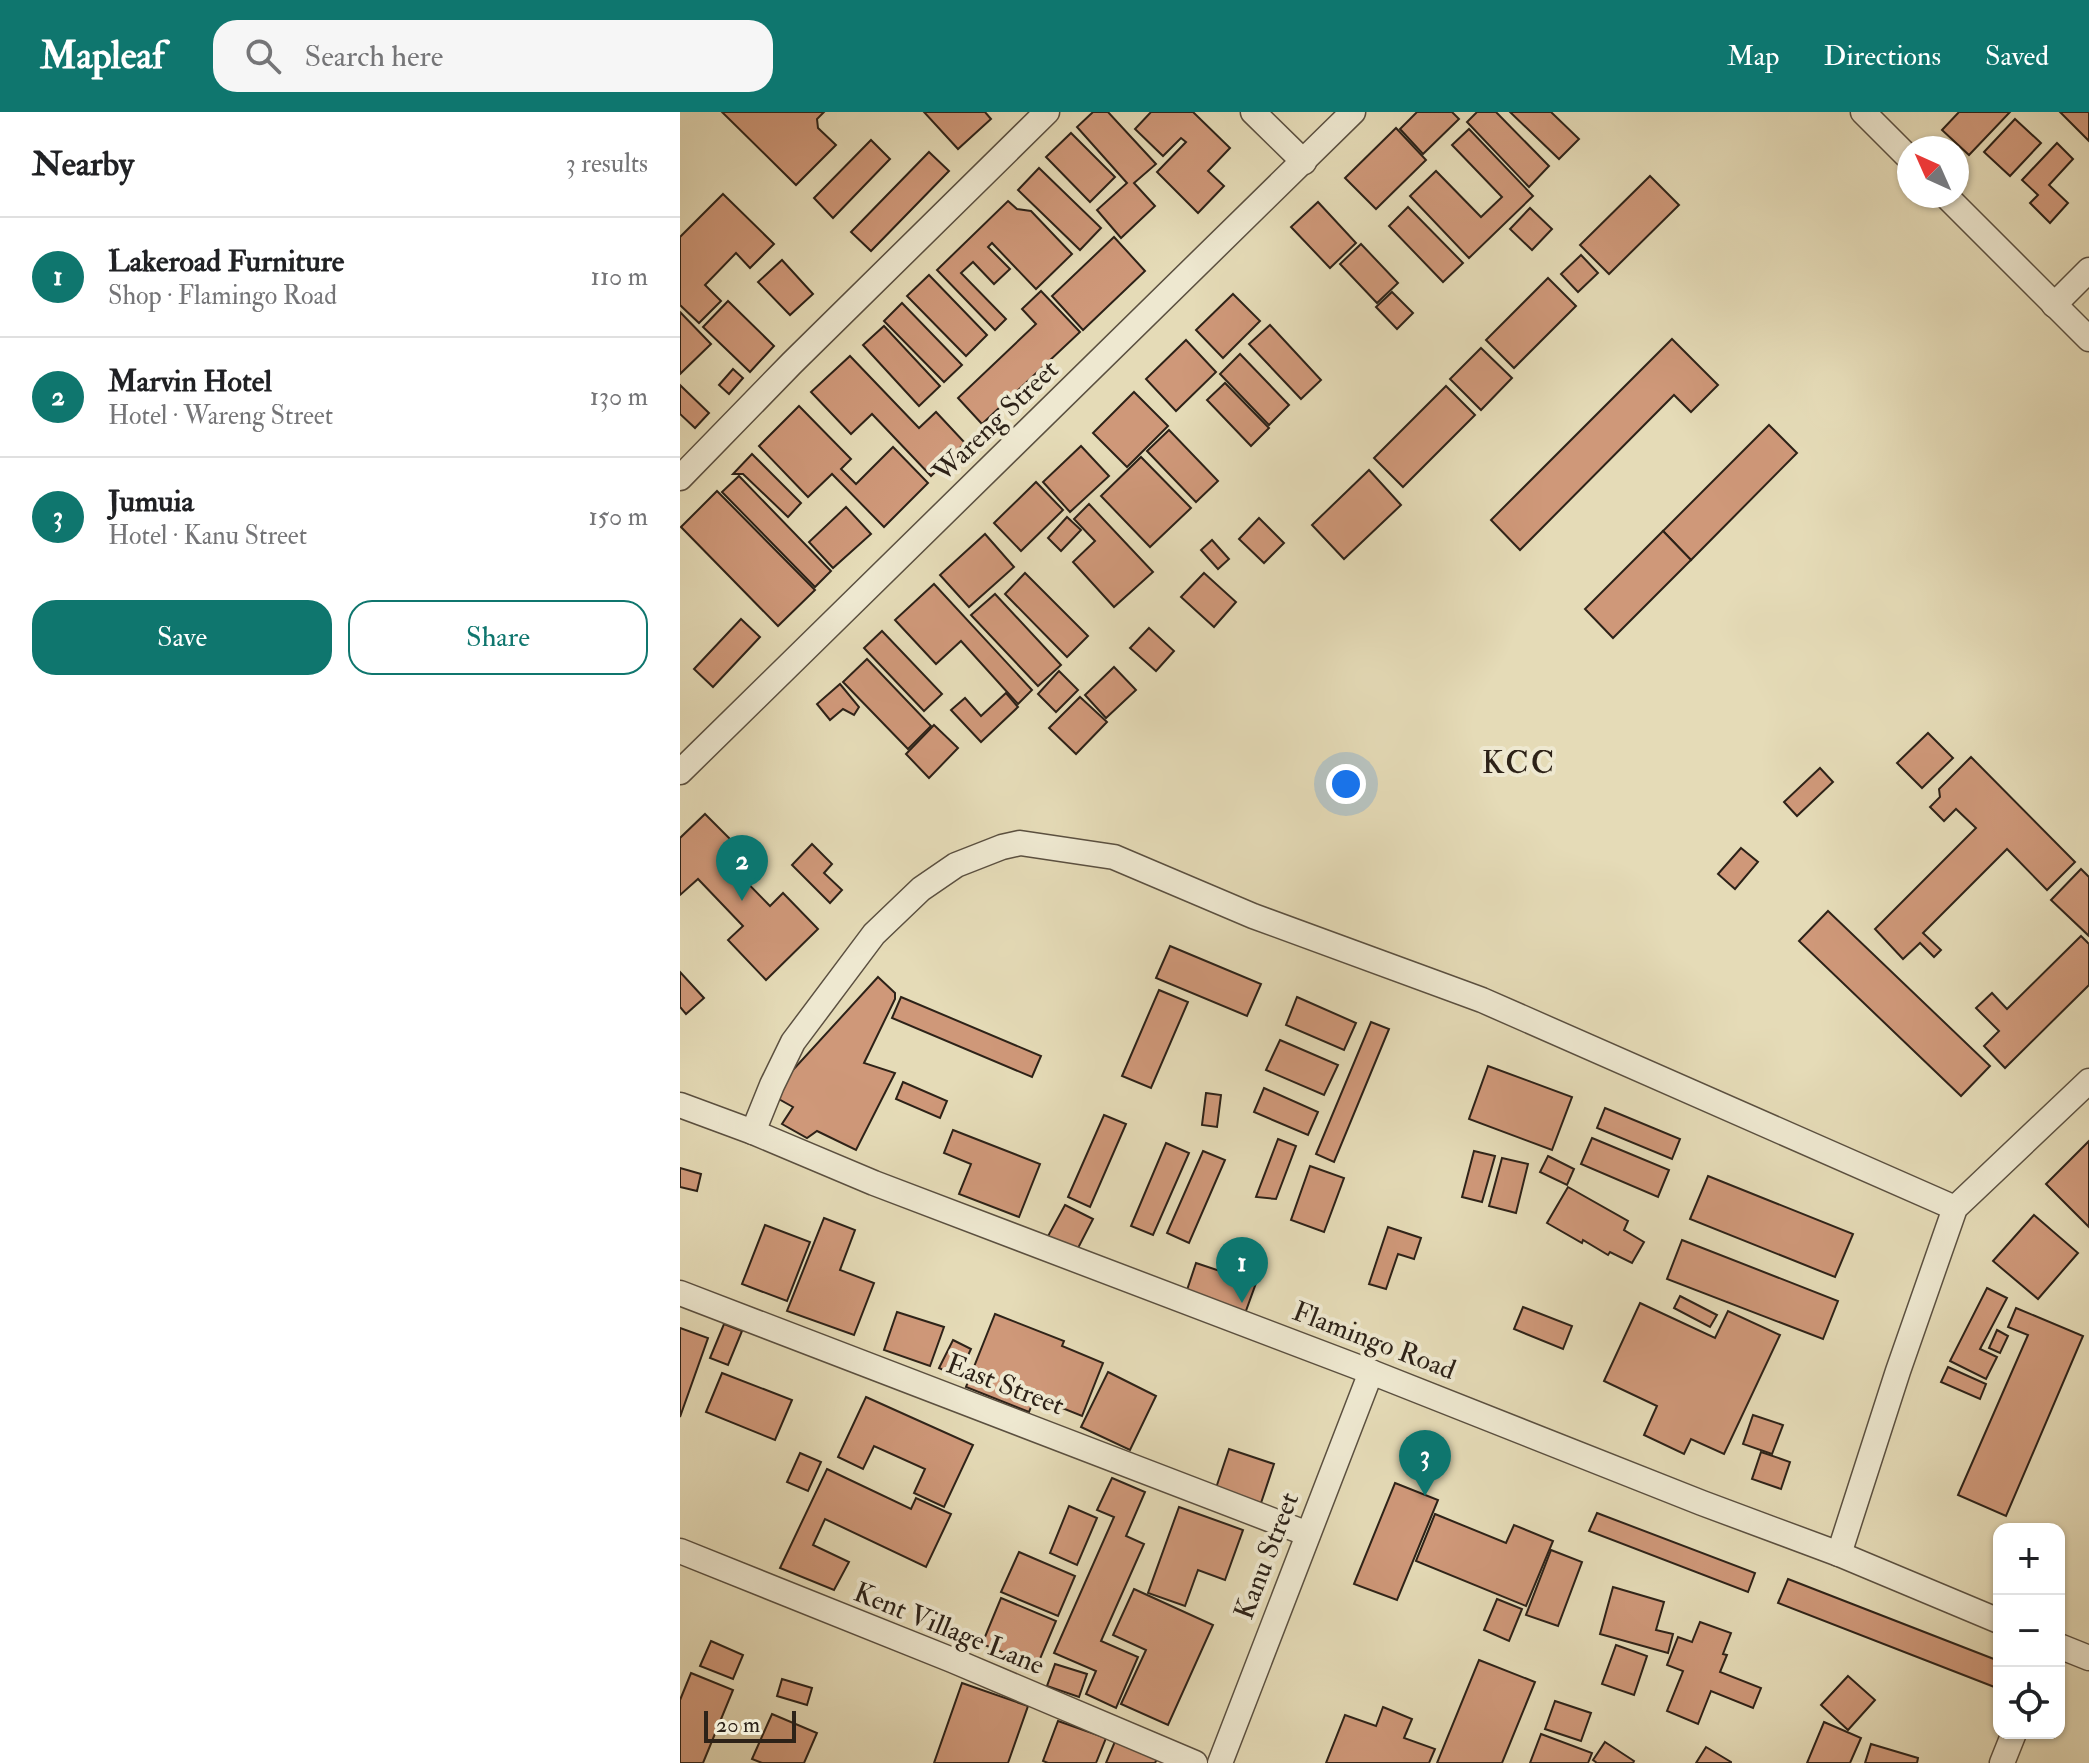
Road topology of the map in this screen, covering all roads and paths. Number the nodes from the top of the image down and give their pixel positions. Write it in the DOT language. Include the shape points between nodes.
graph roads {
  1 [pos="1047,112"];
  2 [pos="1253,112"];
  3 [pos="1353,112"];
  4 [pos="1863,112"];
  5 [pos="1897,146"];
  6 [pos="1304,162"];
  7 [pos="1958,208"];
  8 [pos="2089,270"];
  9 [pos="2054,305"];
  10 [pos="2089,339"];
  11 [pos="680,478"];
  12 [pos="680,772"];
  13 [pos="2089,1081"];
  14 [pos="680,1105"];
  15 [pos="753,1132"];
  16 [pos="1955,1208"];
  17 [pos="680,1293"];
  18 [pos="1371,1372"];
  19 [pos="1308,1534"];
  20 [pos="680,1551"];
  21 [pos="1839,1554"];
  22 [pos="1993,1618"];
  23 [pos="2065,1648"];
  24 [pos="2089,1658"];
  25 [pos="2012,1739"];
  26 [pos="1195,1763"];
  27 [pos="1220,1763"];
  28 [pos="2002,1763"];
  1 -- 11 [label="street"];
  2 -- 6 [label="street"];
  3 -- 6 [label="street, Wareng Street"];
  4 -- 5 [label="street"];
  6 -- 12 [label="street, Wareng Street"];
  7 -- 9 [label="street"];
  8 -- 9 [label="street"];
  9 -- 10 [label="street"];
  13 -- 16 [label="street"];
  14 -- 15 [label="street, Flamingo Road"];
  15 -- 16 [label="street" via="793,1042 874,934 921,889 956,865 1020,843 1114,857 1253,916 1482,1000"];
  15 -- 18 [label="street, Flamingo Road"];
  16 -- 21 [label="street"];
  17 -- 19 [label="street, East Street"];
  18 -- 19 [label="street, Kanu Street"];
  18 -- 21 [label="street, Flamingo Road"];
  19 -- 27 [label="street, Kanu Street"];
  20 -- 26 [label="street, Kent Village Lane"];
  21 -- 22 [label="street, Flamingo Road"];
  23 -- 24 [label="street"];
  25 -- 28 [label="street"];
}
